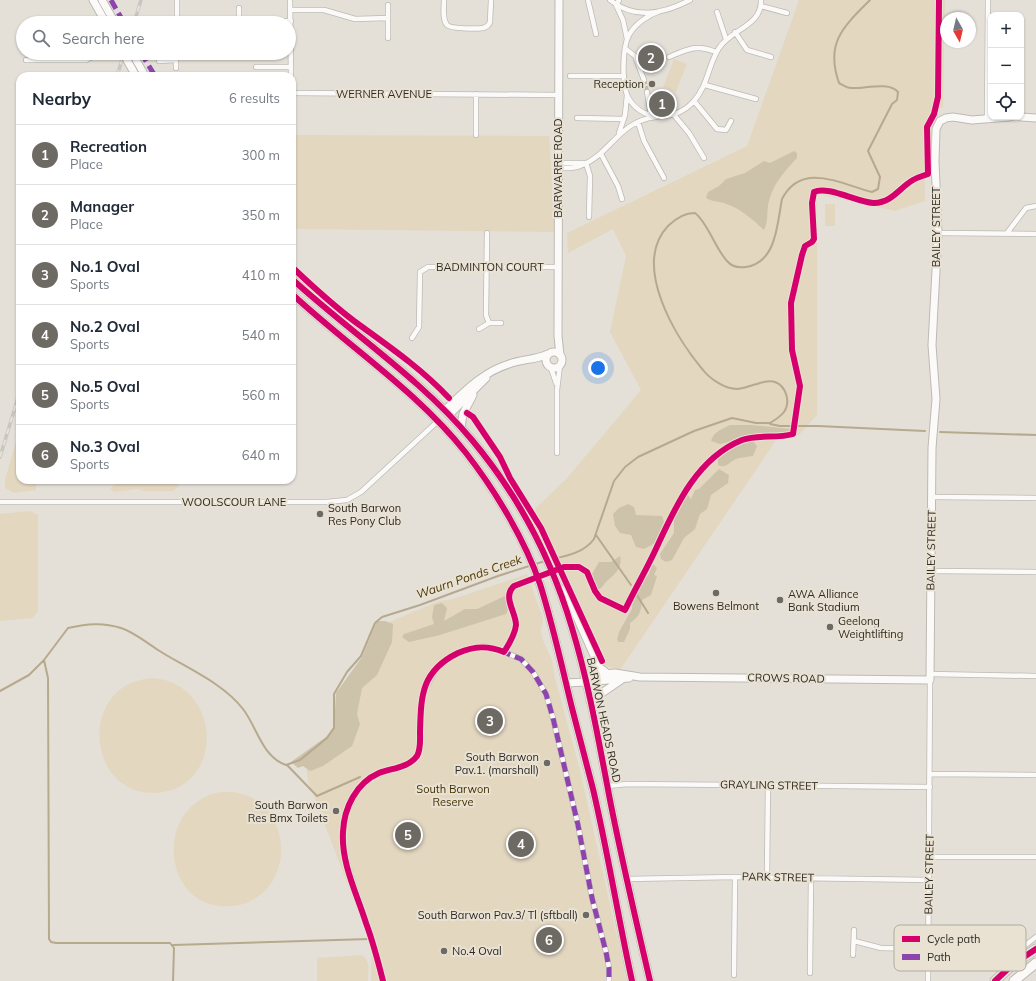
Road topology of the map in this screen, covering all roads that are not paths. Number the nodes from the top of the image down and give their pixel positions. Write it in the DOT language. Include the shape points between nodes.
graph roads {
  1 [pos="93,0"];
  2 [pos="102,0"];
  3 [pos="177,0"];
  4 [pos="290,0"];
  5 [pos="444,0"];
  6 [pos="491,0"];
  7 [pos="559,0"];
  8 [pos="588,0"];
  9 [pos="610,0"];
  10 [pos="619,0"];
  11 [pos="690,0"];
  12 [pos="761,0"];
  13 [pos="988,0"];
  14 [pos="388,5"];
  15 [pos="616,5"];
  16 [pos="761,6"];
  17 [pos="239,8"];
  18 [pos="291,10"];
  19 [pos="660,11"];
  20 [pos="717,12"];
  21 [pos="787,13"];
  22 [pos="102,16"];
  23 [pos="111,16"];
  24 [pos="177,16"];
  25 [pos="239,16"];
  26 [pos="291,16"];
  27 [pos="388,18"];
  28 [pos="735,32"];
  29 [pos="596,34"];
  30 [pos="388,38"];
  31 [pos="726,39"];
  32 [pos="626,47"];
  33 [pos="716,52"];
  34 [pos="669,57"];
  35 [pos="771,57"];
  36 [pos="26,60"];
  37 [pos="84,60"];
  38 [pos="127,60"];
  39 [pos="136,60"];
  40 [pos="176,60"];
  41 [pos="291,60"];
  42 [pos="159,61"];
  43 [pos="256,67"];
  44 [pos="291,67"];
  45 [pos="176,68"];
  46 [pos="134,72"];
  47 [pos="143,72"];
  48 [pos="291,72"];
  49 [pos="570,76"];
  50 [pos="624,76"];
  51 [pos="644,80"];
  52 [pos="705,85"];
  53 [pos="626,90"];
  54 [pos="647,92"];
  55 [pos="296,93"];
  56 [pos="476,94"];
  57 [pos="558,95"];
  58 [pos="756,99"];
  59 [pos="694,101"];
  60 [pos="651,115"];
  61 [pos="674,115"];
  62 [pos="661,117"];
  63 [pos="1024,117"];
  64 [pos="577,118"];
  65 [pos="1036,118"];
  66 [pos="624,119"];
  67 [pos="987,119"];
  68 [pos="731,121"];
  69 [pos="638,122"];
  70 [pos="476,135"];
  71 [pos="616,137"];
  72 [pos="601,154"];
  73 [pos="704,158"];
  74 [pos="586,163"];
  75 [pos="558,165"];
  76 [pos="664,178"];
  77 [pos="622,199"];
  78 [pos="1036,206"];
  79 [pos="590,217"];
  80 [pos="487,232"];
  81 [pos="938,233"];
  82 [pos="1007,233"];
  83 [pos="1036,234"];
  84 [pos="486,267"];
  85 [pos="558,267"];
  86 [pos="296,282"];
  87 [pos="296,298"];
  88 [pos="489,323"];
  89 [pos="501,323"];
  90 [pos="479,329"];
  91 [pos="558,336"];
  92 [pos="412,338"];
  93 [pos="550,353"];
  94 [pos="560,355"];
  95 [pos="518,361"];
  96 [pos="560,365"];
  97 [pos="549,366"];
  98 [pos="500,367"];
  99 [pos="480,384"];
  100 [pos="557,390"];
  101 [pos="447,412"];
  102 [pos="438,421"];
  103 [pos="461,428"];
  104 [pos="557,453"];
  105 [pos="932,497"];
  106 [pos="1036,498"];
  107 [pos="0,502"];
  108 [pos="930,571"];
  109 [pos="1036,572"];
  110 [pos="557,585"];
  111 [pos="607,674"];
  112 [pos="642,676"];
  113 [pos="1036,676"];
  114 [pos="930,677"];
  115 [pos="585,679"];
  116 [pos="618,680"];
  117 [pos="566,683"];
  118 [pos="590,701"];
  119 [pos="931,774"];
  120 [pos="1036,775"];
  121 [pos="768,784"];
  122 [pos="608,786"];
  123 [pos="930,787"];
  124 [pos="929,857"];
  125 [pos="1036,857"];
  126 [pos="735,876"];
  127 [pos="768,877"];
  128 [pos="811,877"];
  129 [pos="626,880"];
  130 [pos="929,880"];
  131 [pos="928,925"];
  132 [pos="854,930"];
  133 [pos="1036,938"];
  134 [pos="854,941"];
  135 [pos="1026,945"];
  136 [pos="894,948"];
  137 [pos="1036,949"];
  138 [pos="853,955"];
  139 [pos="1026,956"];
  140 [pos="1036,963"];
  141 [pos="1006,971"];
  142 [pos="810,973"];
  143 [pos="734,975"];
  144 [pos="383,981"];
  145 [pos="609,981"];
  146 [pos="632,981"];
  147 [pos="650,981"];
  148 [pos="995,981"];
  149 [pos="1014,981"];
  1 -- 22 [label="street"];
  2 -- 23 [label="street"];
  3 -- 24 [label="street"];
  4 -- 18 [label="street"];
  5 -- 6 [label="street" via="445,20 448,26 482,28 490,22"];
  7 -- 57 [label="street, BARWARRE ROAD"];
  8 -- 29 [label="street"];
  9 -- 15 [label="street"];
  10 -- 15 [label="street"];
  11 -- 19 [label="street"];
  12 -- 16 [label="street"];
  13 -- 67 [label="street"];
  14 -- 27 [label="street"];
  15 -- 19 [label="street" via="635,12"];
  15 -- 32 [label="street" via="626,30"];
  16 -- 21 [label="street"];
  16 -- 28 [label="street" via="753,21"];
  17 -- 25 [label="street"];
  18 -- 26 [label="street"];
  18 -- 27 [label="street" via="324,10 356,19"];
  19 -- 32 [label="street" via="649,16 635,28"];
  20 -- 31 [label="street"];
  27 -- 30 [label="street"];
  28 -- 31 [label="street"];
  28 -- 35 [label="street" via="747,50"];
  31 -- 33 [label="street"];
  32 -- 50 [label="street"];
  32 -- 51 [label="street" via="635,56"];
  33 -- 34 [label="street" via="698,47"];
  33 -- 52 [label="street"];
  36 -- 37 [label="street"];
  38 -- 46 [label="street, bridge"];
  39 -- 47 [label="street"];
  40 -- 42 [label="street"];
  40 -- 45 [label="street"];
  41 -- 44 [label="street"];
  43 -- 44 [label="street"];
  44 -- 48 [label="street"];
  49 -- 50 [label="street"];
  50 -- 53 [label="street"];
  52 -- 58 [label="street"];
  52 -- 59 [label="street"];
  53 -- 60 [label="street" via="636,107"];
  53 -- 66 [label="street"];
  54 -- 60 [label="street"];
  55 -- 56 [label="street, WERNER AVENUE"];
  56 -- 57 [label="street, WERNER AVENUE"];
  56 -- 70 [label="street"];
  57 -- 75 [label="street, BARWARRE ROAD"];
  59 -- 61 [label="street"];
  59 -- 68 [label="street" via="718,130 727,129"];
  60 -- 62 [label="street"];
  61 -- 62 [label="street"];
  61 -- 73 [label="street" via="689,132"];
  62 -- 69 [label="street"];
  63 -- 65 [label="street"];
  64 -- 66 [label="street"];
  66 -- 71 [label="street"];
  67 -- 81 [label="street, BAILEY STREET" via="953,117 940,121 936,129 934,139"];
  69 -- 71 [label="street"];
  69 -- 76 [label="street" via="644,141"];
  71 -- 72 [label="street"];
  72 -- 74 [label="street"];
  72 -- 77 [label="street"];
  74 -- 75 [label="street"];
  74 -- 79 [label="street" via="590,176"];
  75 -- 85 [label="street, BARWARRE ROAD"];
  78 -- 82 [label="street" via="1026,208"];
  80 -- 84 [label="street"];
  81 -- 82 [label="street"];
  81 -- 105 [label="street, BAILEY STREET" via="932,345 936,399"];
  82 -- 83 [label="street"];
  84 -- 85 [label="street, BADMINTON COURT"];
  84 -- 88 [label="street" via="486,315"];
  84 -- 92 [label="street, BADMINTON COURT" via="424,268 420,272 419,326"];
  85 -- 91 [label="street, BARWARRE ROAD"];
  86 -- 101 [label="street, BARWON HEADS ROAD"];
  87 -- 102 [label="street" via="407,391"];
  88 -- 89 [label="street"];
  88 -- 90 [label="street"];
  91 -- 93 [label="street, BARWARRE ROAD"];
  91 -- 94 [label="street, BARWARRE ROAD"];
  93 -- 94 [label="street" via="556,352"];
  93 -- 95 [label="street"];
  93 -- 97 [label="street" via="546,358"];
  94 -- 96 [label="street"];
  95 -- 97 [label="street"];
  95 -- 98 [label="street"];
  96 -- 97 [label="street" via="556,368"];
  96 -- 100 [label="street"];
  97 -- 100 [label="street" via="555,377"];
  98 -- 99 [label="street"];
  98 -- 101 [label="street" via="480,378"];
  99 -- 101 [label="street"];
  99 -- 103 [label="street" via="464,412"];
  100 -- 104 [label="street"];
  101 -- 102 [label="street"];
  101 -- 103 [label="street, BARWON HEADS ROAD"];
  102 -- 107 [label="street, WOOLSCOUR LANE" via="367,488 347,500"];
  102 -- 117 [label="street" via="466,452 498,498 524,549 539,582"];
  103 -- 110 [label="street, BARWON HEADS ROAD" via="490,463 516,501"];
  105 -- 106 [label="street"];
  105 -- 108 [label="street, BAILEY STREET"];
  108 -- 109 [label="street"];
  108 -- 114 [label="street, BAILEY STREET"];
  110 -- 111 [label="street" via="570,601 598,665"];
  110 -- 115 [label="street, BARWON HEADS ROAD" via="572,628"];
  111 -- 112 [label="street, CROWS ROAD"];
  111 -- 115 [label="street, CROWS ROAD"];
  112 -- 114 [label="street, CROWS ROAD"];
  112 -- 116 [label="street, CROWS ROAD"];
  113 -- 114 [label="street"];
  114 -- 119 [label="street, BAILEY STREET"];
  115 -- 116 [label="street"];
  115 -- 117 [label="street"];
  115 -- 118 [label="street, BARWON HEADS ROAD"];
  116 -- 118 [label="street"];
  117 -- 146 [label="street" via="593,789"];
  118 -- 122 [label="street, BARWON HEADS ROAD"];
  119 -- 120 [label="street"];
  119 -- 123 [label="street, BAILEY STREET"];
  121 -- 122 [label="street, GRAYLING STREET"];
  121 -- 123 [label="street, GRAYLING STREET"];
  121 -- 127 [label="street"];
  122 -- 129 [label="street, BARWON HEADS ROAD"];
  123 -- 124 [label="street, BAILEY STREET"];
  124 -- 125 [label="street"];
  124 -- 130 [label="street, BAILEY STREET"];
  126 -- 127 [label="street, PARK STREET"];
  126 -- 129 [label="street, PARK STREET"];
  126 -- 143 [label="street"];
  127 -- 128 [label="street, PARK STREET"];
  128 -- 130 [label="street, PARK STREET"];
  128 -- 142 [label="street"];
  129 -- 147 [label="street, BARWON HEADS ROAD"];
  130 -- 131 [label="street, BAILEY STREET"];
  132 -- 134 [label="street"];
  133 -- 135 [label="street"];
  134 -- 136 [label="street" via="881,948"];
  134 -- 138 [label="street"];
  137 -- 139 [label="highway"];
  140 -- 149 [label="highway"];
  141 -- 148 [label="highway"];
  144 -- 145 [label="street" via="348,867 343,832 345,816 358,789 368,780 379,773 413,761 418,754 422,694 436,669 461,652 483,646 498,649 521,659 533,672 546,694 606,952"];
}
